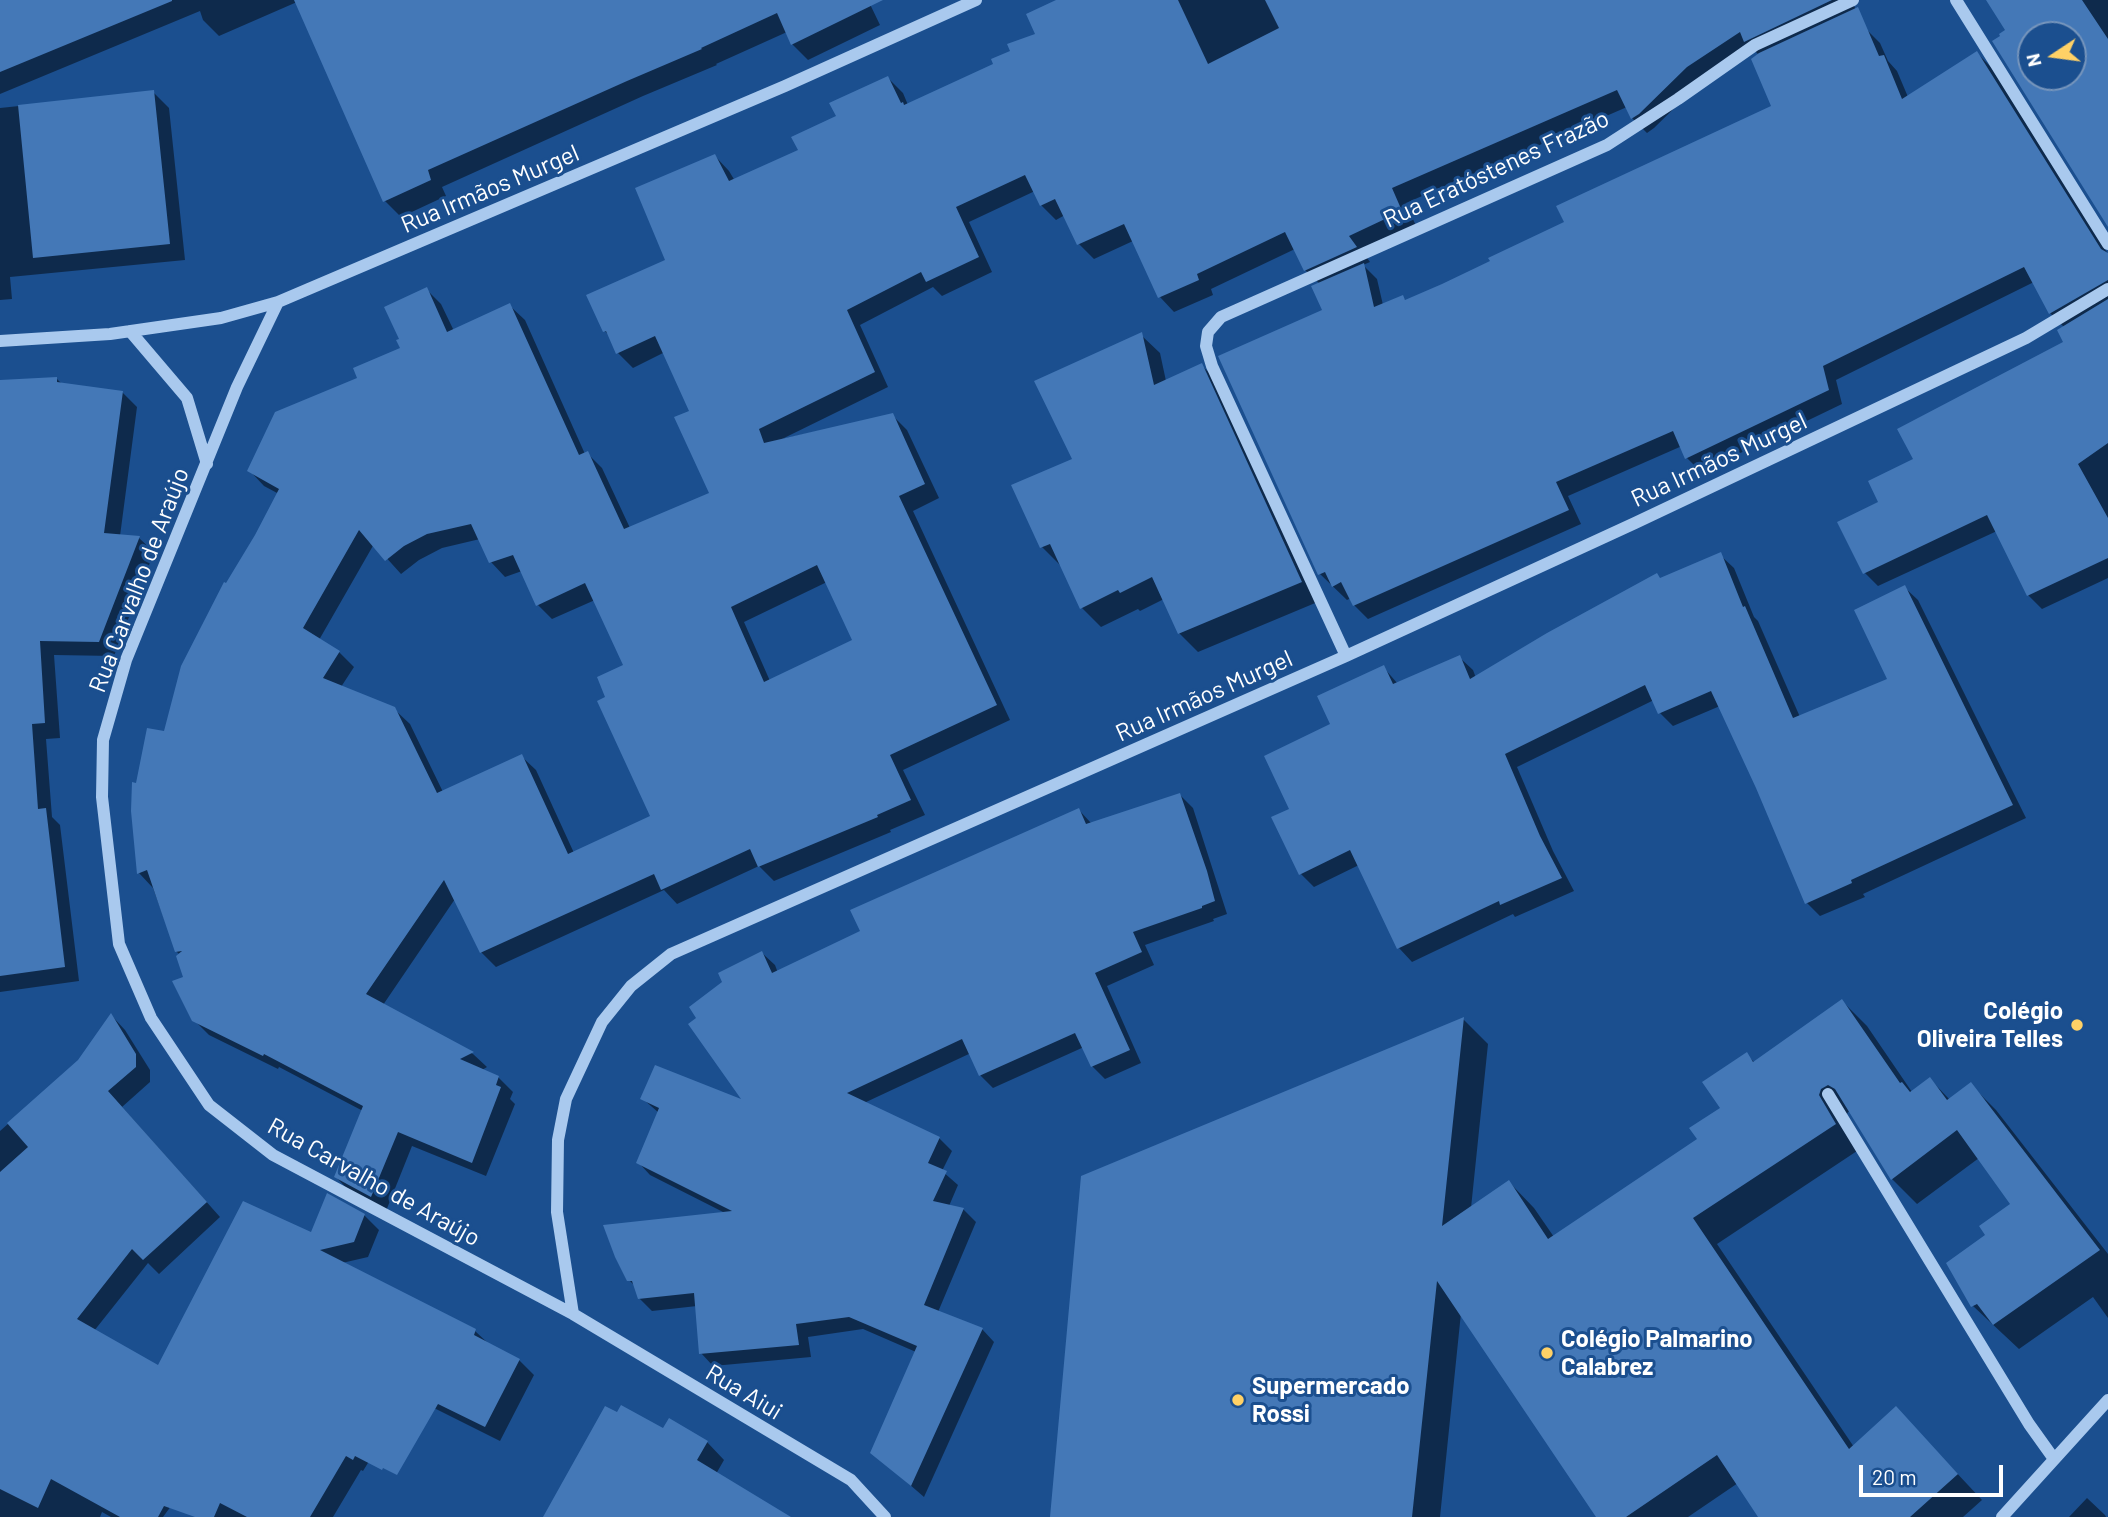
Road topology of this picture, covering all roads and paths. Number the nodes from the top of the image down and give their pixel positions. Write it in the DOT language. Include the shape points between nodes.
graph roads {
  1 [pos="976,0"];
  2 [pos="1853,0"];
  3 [pos="1956,0"];
  4 [pos="2108,244"];
  5 [pos="2108,289"];
  6 [pos="278,302"];
  7 [pos="130,331"];
  8 [pos="0,341"];
  9 [pos="207,464"];
  10 [pos="1346,656"];
  11 [pos="1828,1094"];
  12 [pos="573,1314"];
  13 [pos="2108,1400"];
  14 [pos="2054,1459"];
  15 [pos="885,1517"];
  16 [pos="2003,1517"];
  1 -- 6 [label="street, Rua Irmãos Murgel" via="773,92"];
  2 -- 10 [label="street, Rua Eratóstenes Frazão" via="1755,45 1607,145 1221,317 1208,332 1206,346 1212,366"];
  3 -- 4 [label="street"];
  5 -- 10 [label="street, Rua Irmãos Murgel" via="2026,338"];
  6 -- 7 [label="street, Rua Irmãos Murgel" via="221,318"];
  6 -- 9 [label="street, Rua Carvalho de Araújo"];
  7 -- 8 [label="street, Rua Irmãos Murgel"];
  7 -- 9 [label="street, Rua Carvalho de Araújo" via="187,398"];
  9 -- 12 [label="street, Rua Carvalho de Araújo" via="126,660 103,740 102,797 119,944 151,1018 209,1105 273,1155"];
  10 -- 12 [label="street, Rua Irmãos Murgel" via="671,954 631,986 601,1022 566,1099 560,1130 557,1212"];
  11 -- 14 [label="street"];
  12 -- 15 [label="street, Rua Aiui" via="851,1480"];
  13 -- 14 [label="street"];
  14 -- 16 [label="street"];
}
